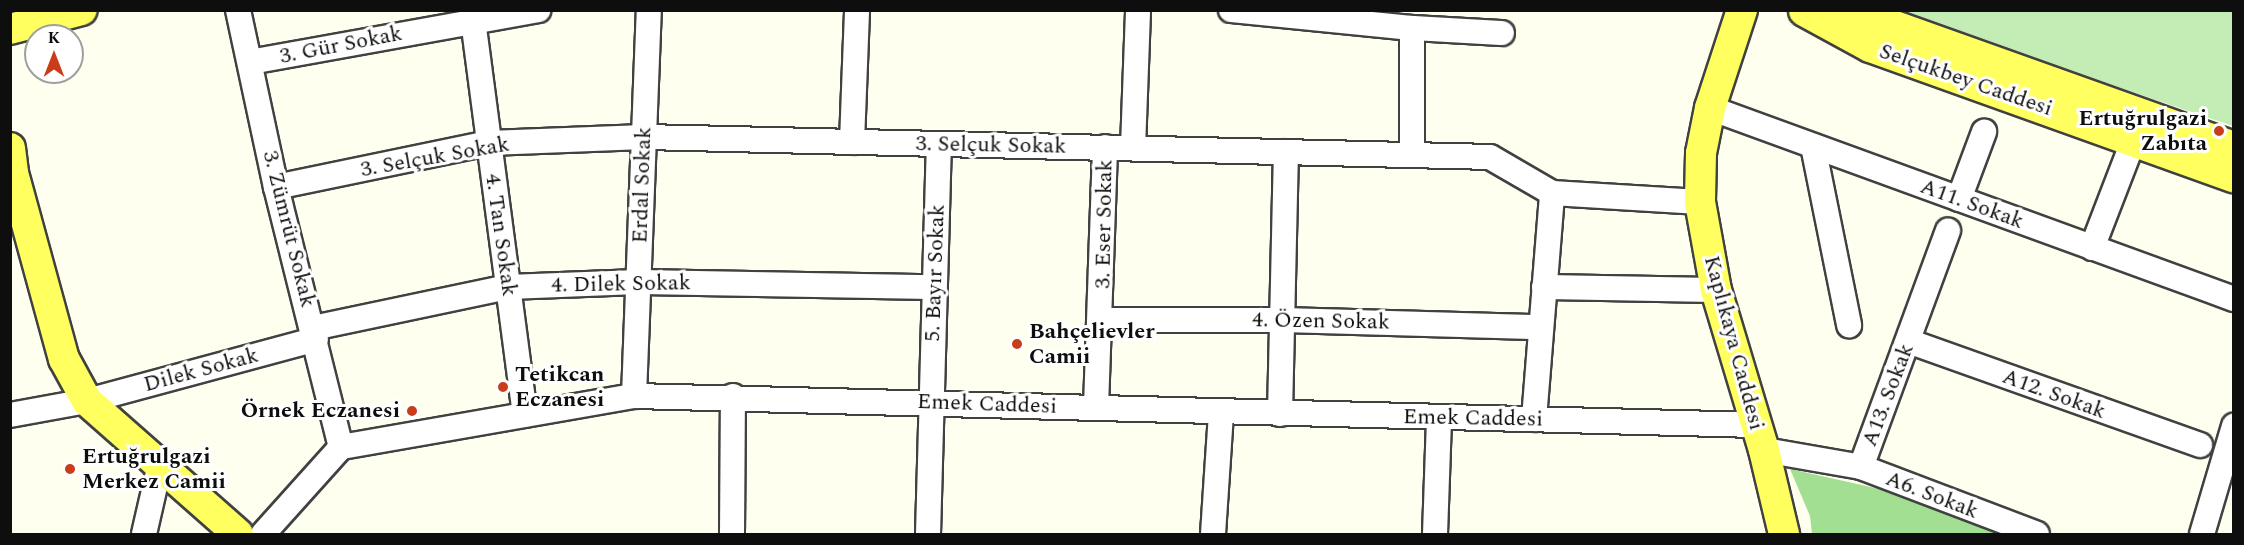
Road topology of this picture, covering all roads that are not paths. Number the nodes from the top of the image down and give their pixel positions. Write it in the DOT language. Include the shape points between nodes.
graph roads {
  1 [pos="82,10"];
  2 [pos="238,10"];
  3 [pos="538,10"];
  4 [pos="649,10"];
  5 [pos="857,10"];
  6 [pos="1138,10"];
  7 [pos="1231,10"];
  8 [pos="1742,10"];
  9 [pos="1803,11"];
  10 [pos="473,20"];
  11 [pos="10,28"];
  12 [pos="1412,28"];
  13 [pos="1502,33"];
  14 [pos="250,62"];
  15 [pos="1710,108"];
  16 [pos="1984,132"];
  17 [pos="644,137"];
  18 [pos="2134,139"];
  19 [pos="852,142"];
  20 [pos="489,143"];
  21 [pos="939,144"];
  22 [pos="1813,146"];
  23 [pos="1105,147"];
  24 [pos="2234,147"];
  25 [pos="1133,148"];
  26 [pos="1286,152"];
  27 [pos="1412,155"];
  28 [pos="11,163"];
  29 [pos="2234,177"];
  30 [pos="276,187"];
  31 [pos="1552,193"];
  32 [pos="1959,199"];
  33 [pos="1701,202"];
  34 [pos="1948,230"];
  35 [pos="2092,248"];
  36 [pos="638,282"];
  37 [pos="1544,286"];
  38 [pos="508,287"];
  39 [pos="934,287"];
  40 [pos="1716,290"];
  41 [pos="2234,299"];
  42 [pos="1102,320"];
  43 [pos="1282,320"];
  44 [pos="1849,326"];
  45 [pos="1541,327"];
  46 [pos="314,333"];
  47 [pos="1908,341"];
  48 [pos="634,396"];
  49 [pos="733,396"];
  50 [pos="87,401"];
  51 [pos="930,402"];
  52 [pos="1096,407"];
  53 [pos="1221,413"];
  54 [pos="1280,414"];
  55 [pos="10,415"];
  56 [pos="525,415"];
  57 [pos="1439,417"];
  58 [pos="1534,419"];
  59 [pos="2234,426"];
  60 [pos="1759,437"];
  61 [pos="2200,445"];
  62 [pos="341,447"];
  63 [pos="160,464"];
  64 [pos="1861,467"];
  65 [pos="213,523"];
  66 [pos="144,534"];
  67 [pos="238,534"];
  68 [pos="263,534"];
  69 [pos="732,534"];
  70 [pos="928,534"];
  71 [pos="1213,534"];
  72 [pos="1435,534"];
  73 [pos="1784,534"];
  74 [pos="2037,534"];
  75 [pos="2202,534"];
  1 -- 11 [label="main road"];
  2 -- 14 [label="street, 3. Zümrüt Sokak"];
  3 -- 10 [label="street, 3. Gür Sokak"];
  4 -- 17 [label="street, Erdal Sokak"];
  5 -- 19 [label="street"];
  6 -- 25 [label="street"];
  7 -- 12 [label="street"];
  8 -- 15 [label="main road, Kaplıkaya Caddesi"];
  9 -- 18 [label="main road, Selçukbey Caddesi" via="1870,47"];
  9 -- 24 [label="main road, Selçukbey Caddesi" via="1889,24"];
  10 -- 14 [label="street, 3. Gür Sokak"];
  10 -- 20 [label="street, 4. Tan Sokak"];
  12 -- 13 [label="street"];
  12 -- 27 [label="street"];
  14 -- 30 [label="street, 3. Zümrüt Sokak"];
  15 -- 22 [label="street, A11. Sokak"];
  15 -- 33 [label="main road, Kaplıkaya Caddesi" via="1701,153"];
  16 -- 32 [label="street"];
  17 -- 19 [label="street, 3. Selçuk Sokak"];
  17 -- 20 [label="street, 3. Selçuk Sokak"];
  17 -- 36 [label="street, Erdal Sokak"];
  18 -- 29 [label="main road, Selçukbey Caddesi"];
  18 -- 35 [label="street"];
  19 -- 21 [label="street, 3. Selçuk Sokak"];
  20 -- 30 [label="street, 3. Selçuk Sokak"];
  20 -- 38 [label="street, 4. Tan Sokak"];
  21 -- 23 [label="street, 3. Selçuk Sokak"];
  21 -- 39 [label="street, 5. Bayır Sokak"];
  22 -- 32 [label="street, A11. Sokak"];
  22 -- 44 [label="street"];
  23 -- 25 [label="street, 3. Selçuk Sokak"];
  23 -- 42 [label="street, 3. Eser Sokak"];
  25 -- 26 [label="street, 3. Selçuk Sokak"];
  26 -- 27 [label="street, 3. Selçuk Sokak"];
  26 -- 43 [label="street"];
  27 -- 31 [label="street, 3. Selçuk Sokak" via="1490,157"];
  28 -- 50 [label="main road" via="64,359"];
  30 -- 46 [label="street, 3. Zümrüt Sokak"];
  31 -- 33 [label="street, 3. Selçuk Sokak"];
  31 -- 37 [label="street"];
  32 -- 35 [label="street, A11. Sokak"];
  33 -- 40 [label="main road, Kaplıkaya Caddesi"];
  34 -- 47 [label="street, A13. Sokak"];
  35 -- 41 [label="street, A11. Sokak"];
  36 -- 38 [label="street, 4. Dilek Sokak"];
  36 -- 39 [label="street, 4. Dilek Sokak"];
  36 -- 48 [label="street, Erdal Sokak"];
  37 -- 40 [label="street"];
  37 -- 45 [label="street"];
  38 -- 46 [label="street, 4. Dilek Sokak"];
  38 -- 56 [label="street, 4. Tan Sokak"];
  39 -- 51 [label="street, 5. Bayır Sokak"];
  40 -- 60 [label="main road, Kaplıkaya Caddesi"];
  42 -- 43 [label="street, 4. Özen Sokak"];
  42 -- 52 [label="street, 3. Eser Sokak"];
  43 -- 45 [label="street, 4. Özen Sokak"];
  43 -- 54 [label="street"];
  45 -- 58 [label="street"];
  46 -- 50 [label="street, Dilek Sokak"];
  46 -- 62 [label="street, 3. Zümrüt Sokak"];
  47 -- 61 [label="street, A12. Sokak"];
  47 -- 64 [label="street, A13. Sokak"];
  48 -- 49 [label="street, Emek Caddesi"];
  48 -- 56 [label="street, Emek Caddesi"];
  49 -- 51 [label="street, Emek Caddesi"];
  49 -- 69 [label="street"];
  50 -- 55 [label="street, Dilek Sokak"];
  50 -- 63 [label="main road"];
  51 -- 52 [label="street, Emek Caddesi"];
  51 -- 70 [label="street, 5. Bayır Sokak"];
  52 -- 53 [label="street, Emek Caddesi"];
  53 -- 54 [label="street, Emek Caddesi"];
  53 -- 71 [label="street"];
  54 -- 57 [label="street, Emek Caddesi"];
  56 -- 62 [label="street, Emek Caddesi"];
  57 -- 58 [label="street, Emek Caddesi"];
  57 -- 72 [label="street"];
  58 -- 60 [label="street, Emek Caddesi"];
  59 -- 75 [label="street"];
  60 -- 64 [label="street, A13. Sokak"];
  60 -- 73 [label="main road, Kaplıkaya Caddesi"];
  62 -- 68 [label="street"];
  63 -- 65 [label="main road"];
  63 -- 66 [label="street"];
  64 -- 74 [label="street, A6. Sokak"];
  65 -- 67 [label="main road"];
}
